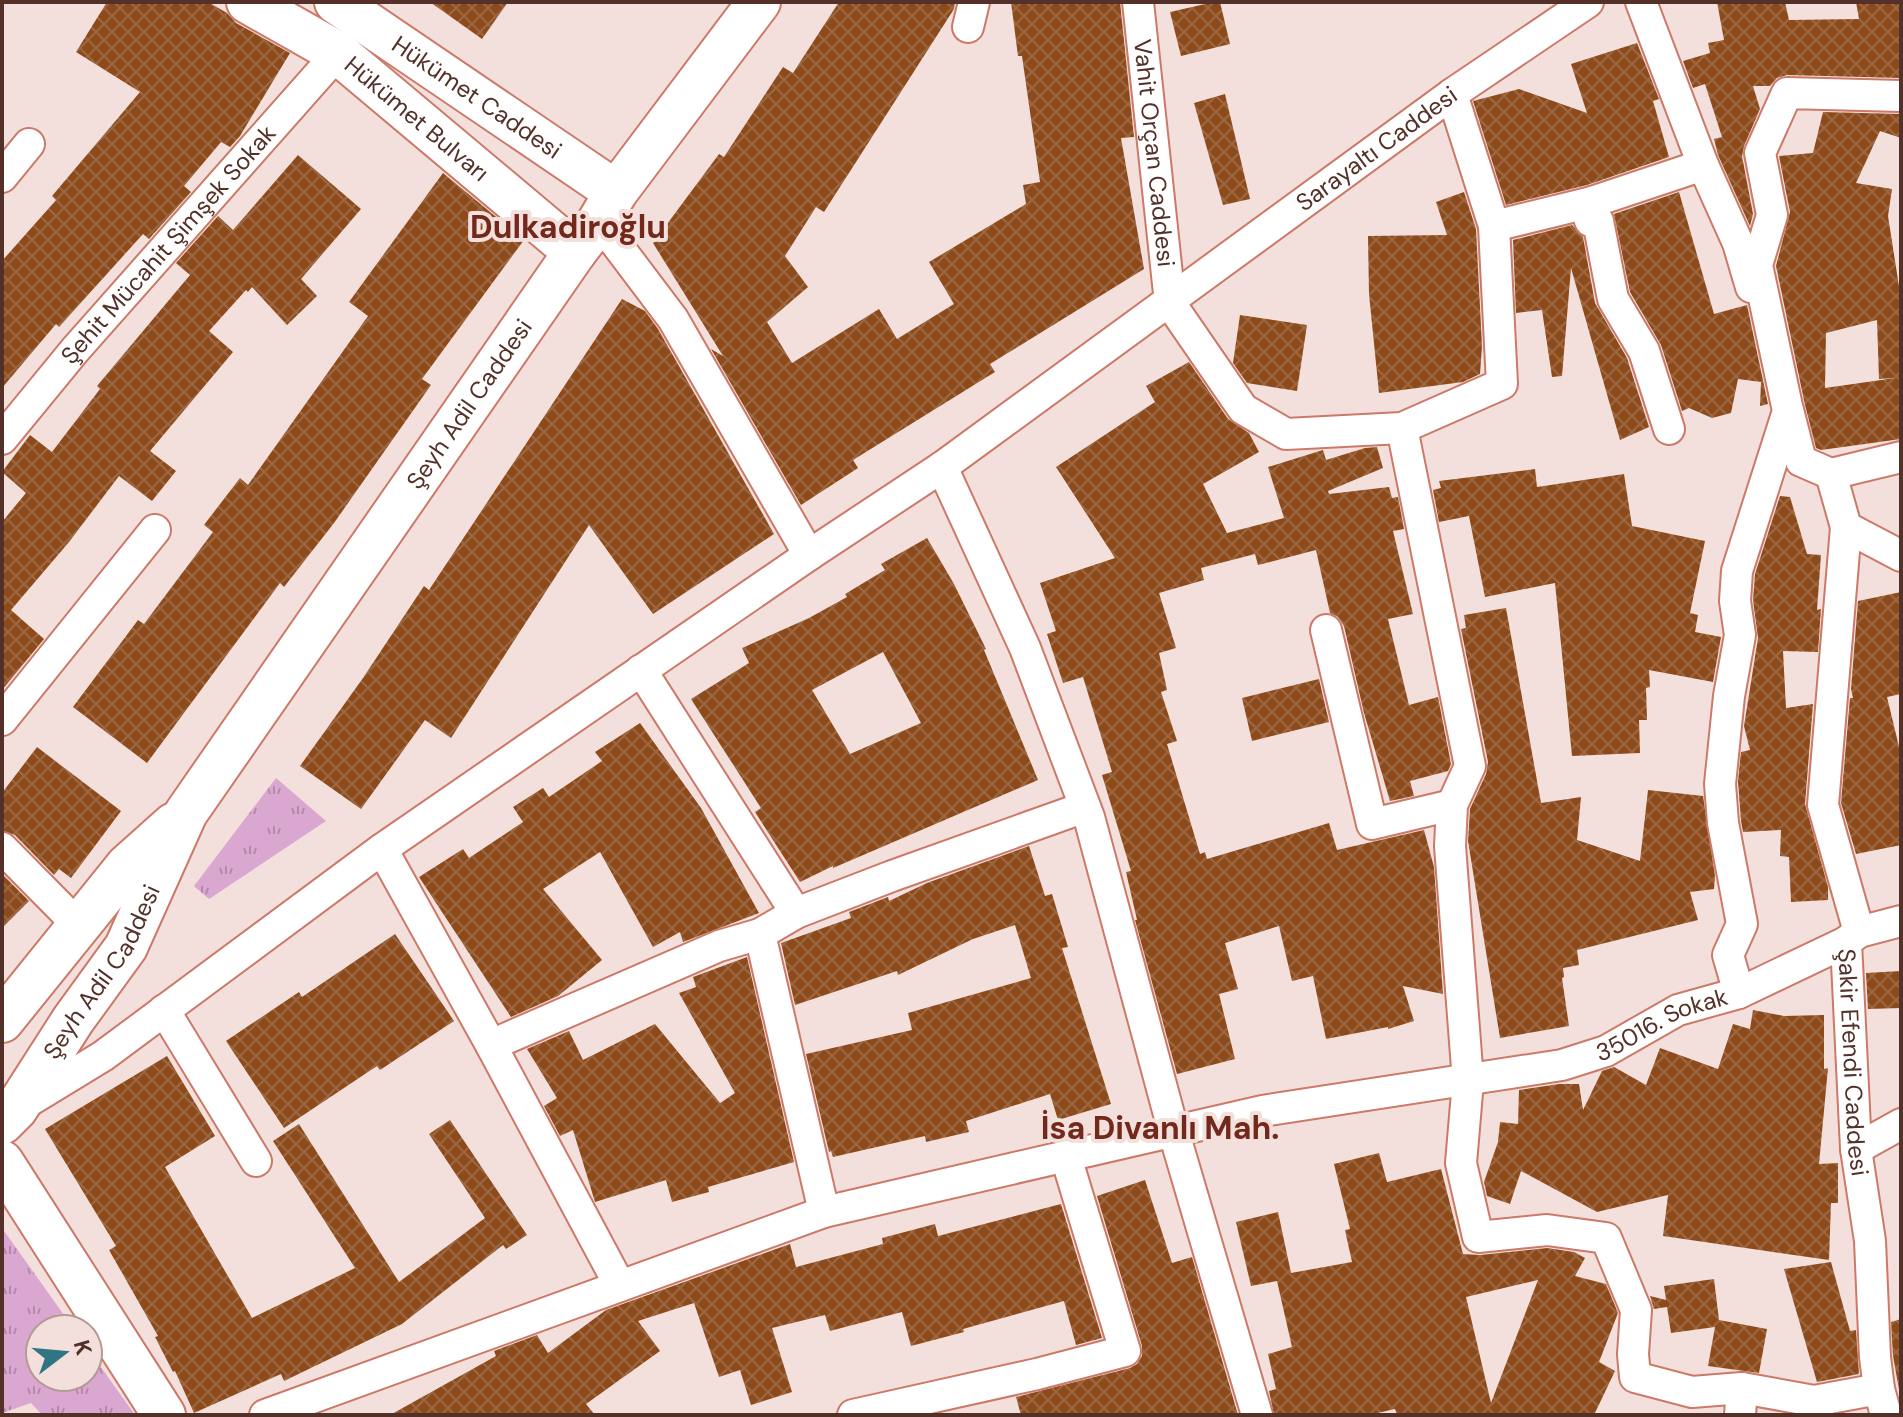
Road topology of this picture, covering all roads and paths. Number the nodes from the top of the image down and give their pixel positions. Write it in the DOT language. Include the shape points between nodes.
graph roads {
  1 [pos="248,2"];
  2 [pos="336,2"];
  3 [pos="759,2"];
  4 [pos="1138,2"];
  5 [pos="1588,2"];
  6 [pos="1641,2"];
  7 [pos="338,53"];
  8 [pos="1452,94"];
  9 [pos="1901,96"];
  10 [pos="29,144"];
  11 [pos="1703,165"];
  12 [pos="2,177"];
  13 [pos="1592,202"];
  14 [pos="597,222"];
  15 [pos="1494,226"];
  16 [pos="1170,303"];
  17 [pos="1788,411"];
  18 [pos="1402,428"];
  19 [pos="1669,429"];
  20 [pos="2,439"];
  21 [pos="1901,457"];
  22 [pos="942,467"];
  23 [pos="1831,474"];
  24 [pos="1846,527"];
  25 [pos="155,530"];
  26 [pos="809,555"];
  27 [pos="1901,556"];
  28 [pos="1326,630"];
  29 [pos="641,670"];
  30 [pos="2,720"];
  31 [pos="1452,805"];
  32 [pos="1085,807"];
  33 [pos="186,813"];
  34 [pos="2,848"];
  35 [pos="382,849"];
  36 [pos="796,913"];
  37 [pos="1901,921"];
  38 [pos="79,926"];
  39 [pos="760,934"];
  40 [pos="1853,937"];
  41 [pos="1739,993"];
  42 [pos="164,1010"];
  43 [pos="2,1021"];
  44 [pos="491,1045"];
  45 [pos="1468,1081"];
  46 [pos="9,1116"];
  47 [pos="1901,1124"];
  48 [pos="1174,1133"];
  49 [pos="1856,1149"];
  50 [pos="1066,1157"];
  51 [pos="256,1161"];
  52 [pos="2,1162"];
  53 [pos="824,1212"];
  54 [pos="620,1286"];
  55 [pos="1888,1355"];
  56 [pos="1741,1401"];
  57 [pos="1882,1402"];
  58 [pos="164,1415"];
  59 [pos="265,1415"];
  60 [pos="853,1415"];
  61 [pos="1257,1415"];
  1 -- 7 [label="main road, Hükümet Bulvarı"];
  2 -- 14 [label="main road, Hükümet Caddesi"];
  3 -- 14 [label="main road, Şeyh Adil Caddesi"];
  4 -- 16 [label="street, Vahit Orçan Caddesi"];
  5 -- 8 [label="street, Sarayaltı Caddesi"];
  6 -- 11 [label="street"];
  7 -- 14 [label="main road, Hükümet Bulvarı"];
  7 -- 20 [label="street, Şehit Mücahit Şimşek Sokak"];
  8 -- 15 [label="street"];
  8 -- 16 [label="street, Sarayaltı Caddesi"];
  9 -- 17 [label="street" via="1787,93 1760,153 1772,215 1757,265"];
  10 -- 12 [label="street"];
  11 -- 13 [label="street"];
  11 -- 17 [label="street" via="1738,243"];
  13 -- 15 [label="street"];
  13 -- 19 [label="street" via="1586,207 1590,221 1598,221 1613,299 1644,351"];
  14 -- 26 [label="street" via="673,319"];
  14 -- 33 [label="main road, Şeyh Adil Caddesi"];
  15 -- 18 [label="street" via="1502,384"];
  16 -- 18 [label="street" via="1243,409 1286,434"];
  16 -- 22 [label="street, Sarayaltı Caddesi"];
  17 -- 23 [label="street" via="1801,461"];
  17 -- 41 [label="street" via="1737,571 1740,635 1720,784 1742,924 1728,955"];
  18 -- 31 [label="street" via="1470,766"];
  21 -- 23 [label="street"];
  22 -- 26 [label="street, Sarayaltı Caddesi"];
  22 -- 32 [label="street" via="1025,648"];
  23 -- 24 [label="street"];
  24 -- 27 [label="street"];
  24 -- 40 [label="street, Şakir Efendi Caddesi" via="1823,805"];
  25 -- 30 [label="street"];
  26 -- 29 [label="street, Sarayaltı Caddesi"];
  28 -- 31 [label="street" via="1372,824"];
  29 -- 35 [label="street, Sarayaltı Caddesi"];
  29 -- 36 [label="street"];
  31 -- 45 [label="street" via="1450,846"];
  32 -- 36 [label="street"];
  32 -- 48 [label="street"];
  33 -- 38 [label="main road, Şeyh Adil Caddesi" via="127,866"];
  33 -- 46 [label="main road, Şeyh Adil Caddesi" via="126,947"];
  34 -- 38 [label="street"];
  35 -- 42 [label="street, Sarayaltı Caddesi"];
  35 -- 44 [label="street"];
  36 -- 39 [label="street"];
  37 -- 40 [label="street, 35016. Sokak"];
  38 -- 43 [label="main road, Şeyh Adil Caddesi"];
  39 -- 44 [label="street" via="719,946"];
  39 -- 53 [label="street"];
  40 -- 41 [label="street, 35016. Sokak"];
  40 -- 49 [label="street, Şakir Efendi Caddesi"];
  41 -- 45 [label="street, 35016. Sokak" via="1678,1010 1606,1051 1562,1065"];
  42 -- 46 [label="street, Sarayaltı Caddesi"];
  42 -- 51 [label="street"];
  44 -- 54 [label="street"];
  45 -- 48 [label="street, 35016. Sokak" via="1262,1111"];
  45 -- 56 [label="street" via="1461,1163 1478,1237 1547,1230 1606,1238 1636,1310 1635,1377"];
  47 -- 49 [label="street"];
  48 -- 50 [label="street, 35016. Sokak"];
  48 -- 61 [label="street"];
  49 -- 55 [label="street, Şakir Efendi Caddesi"];
  50 -- 53 [label="street, 35016. Sokak"];
  50 -- 60 [label="street" via="1125,1351"];
  52 -- 58 [label="main road"];
  53 -- 54 [label="street, 35016. Sokak"];
  54 -- 59 [label="street, 35016. Sokak"];
  55 -- 57 [label="street, Şakir Efendi Caddesi"];
  56 -- 57 [label="street"];
}
